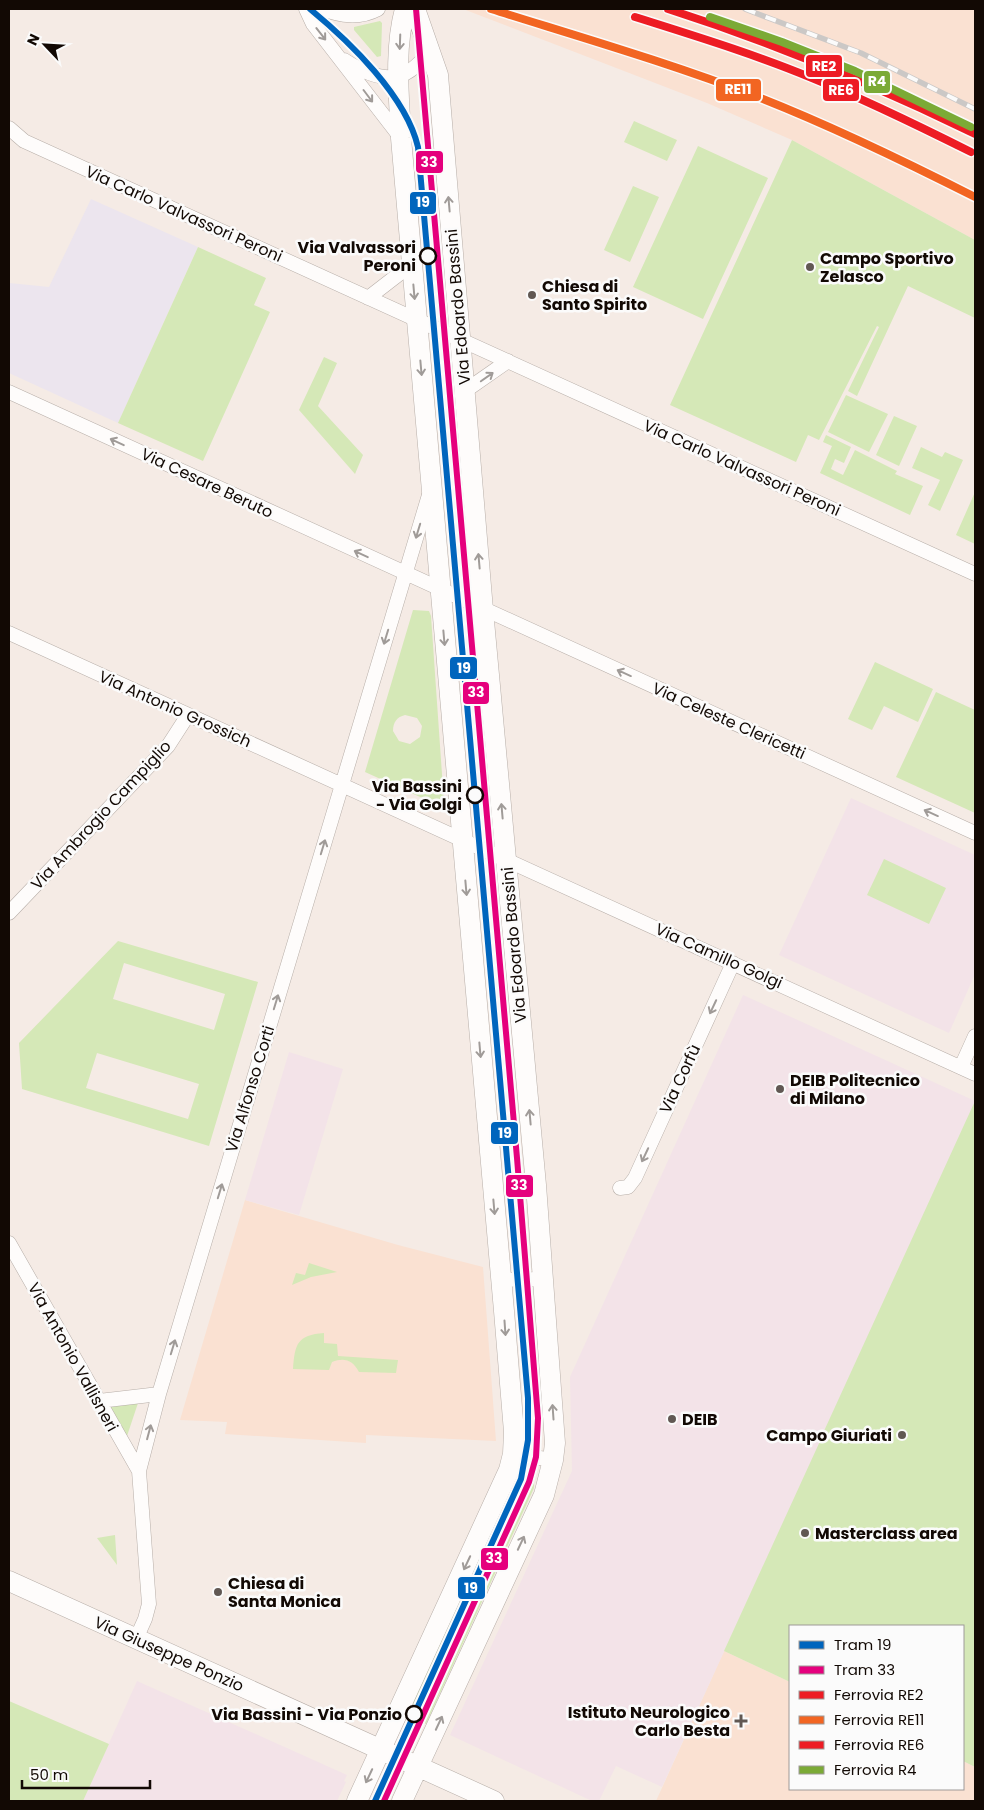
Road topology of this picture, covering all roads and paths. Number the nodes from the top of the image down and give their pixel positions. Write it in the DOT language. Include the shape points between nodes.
graph roads {
  1 [pos="306,9"];
  2 [pos="322,9"];
  3 [pos="378,9"];
  4 [pos="405,9"];
  5 [pos="415,9"];
  6 [pos="430,52"];
  7 [pos="339,57"];
  8 [pos="399,76"];
  9 [pos="9,128"];
  10 [pos="9,138"];
  11 [pos="401,138"];
  12 [pos="24,141"];
  13 [pos="412,264"];
  14 [pos="368,298"];
  15 [pos="417,320"];
  16 [pos="460,339"];
  17 [pos="508,362"];
  18 [pos="465,391"];
  19 [pos="9,392"];
  20 [pos="431,487"];
  21 [pos="405,574"];
  22 [pos="975,574"];
  23 [pos="440,590"];
  24 [pos="483,610"];
  25 [pos="9,633"];
  26 [pos="188,715"];
  27 [pos="342,785"];
  28 [pos="975,833"];
  29 [pos="462,839"];
  30 [pos="506,860"];
  31 [pos="9,913"];
  32 [pos="733,963"];
  33 [pos="975,1036"];
  34 [pos="961,1067"];
  35 [pos="975,1074"];
  36 [pos="620,1188"];
  37 [pos="9,1243"];
  38 [pos="543,1279"];
  39 [pos="501,1280"];
  40 [pos="159,1394"];
  41 [pos="99,1401"];
  42 [pos="513,1454"];
  43 [pos="553,1460"];
  44 [pos="139,1471"];
  45 [pos="9,1581"];
  46 [pos="136,1639"];
  47 [pos="380,1750"];
  48 [pos="418,1767"];
  49 [pos="357,1801"];
  50 [pos="402,1801"];
  51 [pos="494,1801"];
  1 -- 7 [label="street, one-way" via="313,24"];
  2 -- 3 [label="street" via="348,16"];
  4 -- 8 [label="street, one-way" via="400,33"];
  5 -- 6 [label="street, Via Edoardo Bassini"];
  6 -- 8 [label="street"];
  16 -- 6 [label="street, Via Edoardo Bassini, one-way" via="438,75"];
  7 -- 8 [label="street" via="370,73"];
  7 -- 11 [label="street, one-way"];
  8 -- 11 [label="street"];
  9 -- 12 [label="street, Via Carlo Valvassori Peroni"];
  10 -- 12 [label="street, Via Carlo Valvassori Peroni"];
  11 -- 13 [label="street"];
  12 -- 14 [label="street, Via Carlo Valvassori Peroni"];
  13 -- 14 [label="street"];
  13 -- 15 [label="street, one-way"];
  14 -- 15 [label="street, Via Carlo Valvassori Peroni"];
  15 -- 16 [label="street, Via Carlo Valvassori Peroni"];
  15 -- 20 [label="street, one-way"];
  16 -- 17 [label="street, Via Carlo Valvassori Peroni"];
  16 -- 18 [label="street, Via Edoardo Bassini"];
  18 -- 17 [label="street, one-way"];
  17 -- 22 [label="street, Via Carlo Valvassori Peroni"];
  24 -- 18 [label="street, Via Edoardo Bassini, one-way"];
  21 -- 19 [label="street, Via Cesare Beruto, one-way"];
  20 -- 21 [label="street, one-way"];
  20 -- 23 [label="street"];
  21 -- 23 [label="street"];
  21 -- 27 [label="street, one-way"];
  23 -- 24 [label="street"];
  23 -- 29 [label="street, one-way"];
  28 -- 24 [label="street, Via Celeste Clericetti, one-way"];
  30 -- 24 [label="street, Via Edoardo Bassini, one-way"];
  25 -- 26 [label="street, Via Antonio Grossich"];
  26 -- 27 [label="street, Via Antonio Grossich"];
  26 -- 31 [label="street, Via Ambrogio Campiglio" via="168,746"];
  27 -- 29 [label="street"];
  40 -- 27 [label="street, Via Alfonso Corti, one-way"];
  29 -- 30 [label="street, Via Camillo Golgi"];
  29 -- 39 [label="street, one-way"];
  30 -- 32 [label="street, Via Camillo Golgi"];
  38 -- 30 [label="street, Via Edoardo Bassini, one-way"];
  32 -- 34 [label="street, Via Camillo Golgi"];
  32 -- 36 [label="street, Via Corfù, one-way" via="632,1184"];
  33 -- 34 [label="street"];
  34 -- 35 [label="street, Via Camillo Golgi"];
  37 -- 41 [label="street, Via Antonio Vallisneri"];
  38 -- 39 [label="street"];
  43 -- 38 [label="street, Via Edoardo Bassini, one-way" via="555,1429"];
  39 -- 42 [label="street, one-way"];
  40 -- 41 [label="street"];
  44 -- 40 [label="street, Via Alfonso Corti, one-way"];
  41 -- 44 [label="street, Via Antonio Vallisneri"];
  42 -- 43 [label="street"];
  42 -- 47 [label="street, one-way" via="505,1479"];
  48 -- 43 [label="street, Via Edoardo Bassini, one-way" via="544,1495"];
  44 -- 46 [label="street, Via Alfonso Corti" via="149,1607"];
  45 -- 46 [label="street, Via Giuseppe Ponzio"];
  46 -- 47 [label="street, Via Giuseppe Ponzio"];
  47 -- 48 [label="street, Via Giuseppe Ponzio"];
  47 -- 49 [label="street, one-way"];
  48 -- 50 [label="street, Via Edoardo Bassini"];
  48 -- 51 [label="street, Via Giuseppe Ponzio"];
}
